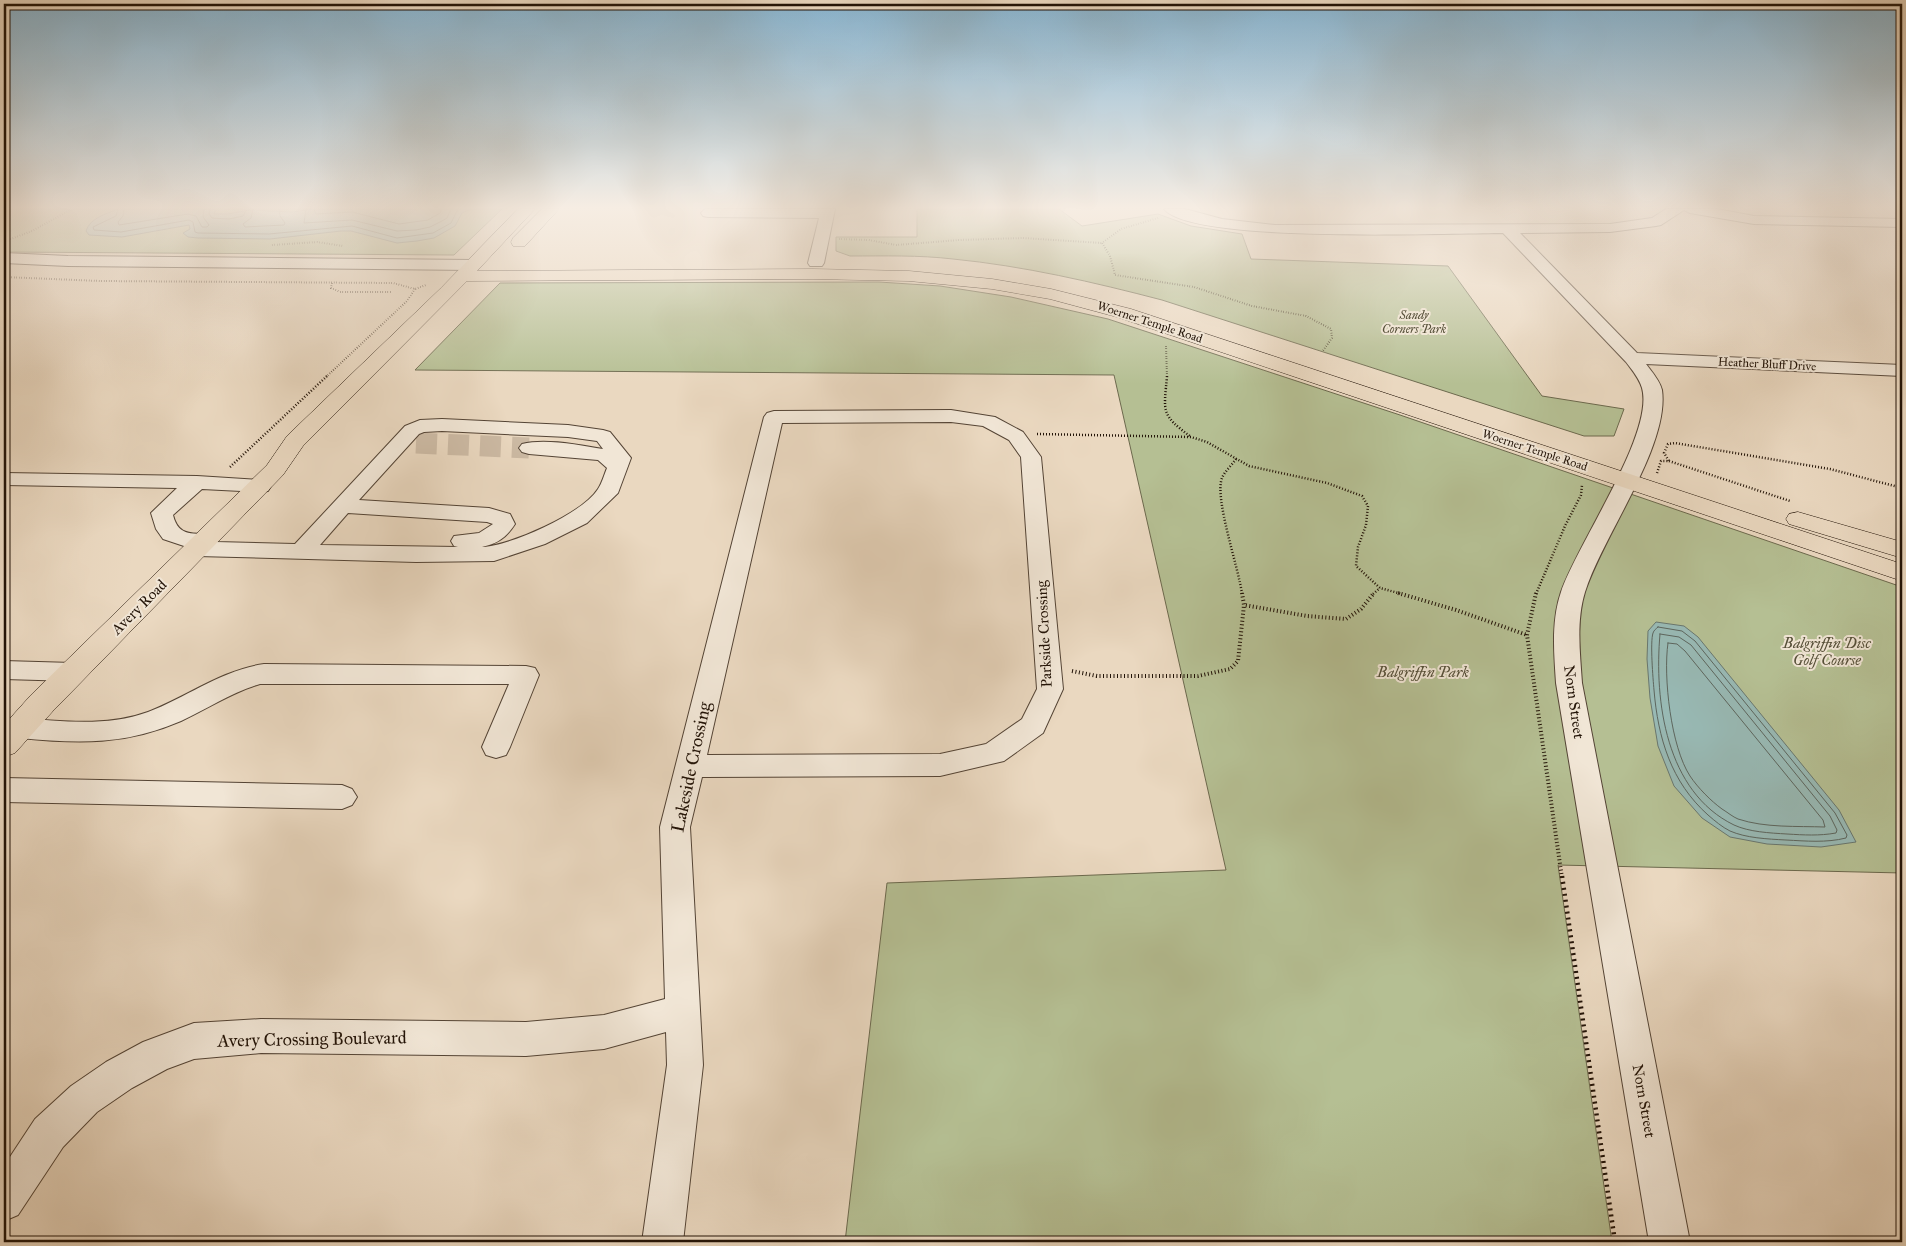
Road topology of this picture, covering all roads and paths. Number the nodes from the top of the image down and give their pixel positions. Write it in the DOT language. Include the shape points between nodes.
graph roads {
  1 [pos="28,267"];
  2 [pos="586,267"];
  3 [pos="954,267"];
  4 [pos="1113,267"];
  5 [pos="1545,267"];
  6 [pos="483,269"];
  7 [pos="4,278"];
  8 [pos="332,282"];
  9 [pos="415,289"];
  10 [pos="391,292"];
  11 [pos="1166,344"];
  12 [pos="1322,352"];
  13 [pos="1632,358"];
  14 [pos="1902,370"];
  15 [pos="1511,423"];
  16 [pos="1191,437"];
  17 [pos="1019,439"];
  18 [pos="529,448"];
  19 [pos="1236,459"];
  20 [pos="617,466"];
  21 [pos="227,470"];
  22 [pos="1642,470"];
  23 [pos="267,478"];
  24 [pos="4,479"];
  25 [pos="1584,480"];
  26 [pos="197,482"];
  27 [pos="1902,488"];
  28 [pos="1795,503"];
  29 [pos="344,506"];
  30 [pos="201,545"];
  31 [pos="309,545"];
  32 [pos="1902,550"];
  33 [pos="1902,573"];
  34 [pos="1380,588"];
  35 [pos="1244,605"];
  36 [pos="1527,635"];
  37 [pos="1048,666"];
  38 [pos="4,670"];
  39 [pos="73,672"];
  40 [pos="12,737"];
  41 [pos="496,747"];
  42 [pos="689,766"];
  43 [pos="4,790"];
  44 [pos="342,797"];
  45 [pos="682,1011"];
  46 [pos="4,1201"];
  47 [pos="663,1242"];
  48 [pos="1615,1242"];
  49 [pos="1670,1242"];
  1 -- 6 [label="street, Woerner Temple Road" via="52,273"];
  2 -- 6 [label="main road, Woerner Temple Road"];
  3 -- 15 [label="main road, Woerner Temple Road" via="1046,280 1136,302"];
  4 -- 12 [label="path" via="1115,274 1130,279 1183,284 1262,308 1318,318 1331,329 1332,338"];
  5 -- 13 [label="street, Norn Street"];
  6 -- 9 [label="path"];
  6 -- 22 [label="main road, Woerner Temple Road" via="909,276 992,284 1051,294 1124,313"];
  6 -- 23 [label="main road, Avery Road" via="295,441"];
  6 -- 23 [label="main road, Avery Road" via="468,292 321,442"];
  7 -- 8 [label="path"];
  8 -- 9 [label="path" via="393,283"];
  8 -- 10 [label="path" via="331,288 340,292"];
  9 -- 21 [label="path" via="407,301"];
  11 -- 16 [label="path" via="1168,368 1164,410 1172,423"];
  13 -- 14 [label="street, Heather Bluff Drive"];
  13 -- 22 [label="street, Norn Street" via="1652,390 1651,423"];
  16 -- 17 [label="path" via="1043,433"];
  16 -- 19 [label="path" via="1207,442"];
  17 -- 37 [label="street, Parkside Crossing" via="1031,457"];
  17 -- 42 [label="street, Lakeside Crossing" via="988,422 951,416 774,417"];
  18 -- 20 [label="street" via="604,454"];
  19 -- 34 [label="path" via="1249,466 1327,483 1362,496 1368,506 1356,566"];
  19 -- 35 [label="path" via="1222,478 1222,507"];
  20 -- 29 [label="street" via="621,458 604,436 568,431 420,426 412,430 408,442"];
  20 -- 31 [label="street" via="607,493 579,518 537,539 494,554"];
  22 -- 27 [label="path" via="1664,453 1668,444 1675,443 1830,469"];
  22 -- 28 [label="path"];
  22 -- 32 [label="main road, Woerner Temple Road"];
  22 -- 33 [label="main road, Woerner Temple Road"];
  22 -- 49 [label="street, Norn Street" via="1573,592 1566,634 1569,683"];
  23 -- 26 [label="street"];
  23 -- 30 [label="main road, Avery Road"];
  24 -- 26 [label="street"];
  25 -- 36 [label="path" via="1580,482 1581,495 1535,596"];
  26 -- 30 [label="street" via="162,513 164,527 177,539"];
  29 -- 31 [label="street"];
  29 -- 31 [label="street" via="489,515 502,519 504,524 499,532 486,540 469,542"];
  30 -- 31 [label="street"];
  30 -- 39 [label="main road, Avery Road"];
  34 -- 35 [label="path" via="1361,609 1346,618 1307,616"];
  34 -- 36 [label="path"];
  35 -- 37 [label="path" via="1238,661 1230,669 1214,674 1097,676"];
  36 -- 48 [label="path"];
  37 -- 42 [label="street, Parkside Crossing" via="1050,689 1033,726 994,754 940,765"];
  38 -- 39 [label="street"];
  39 -- 40 [label="main road, Avery Road"];
  40 -- 41 [label="street" via="114,731 146,724 258,675 526,675"];
  42 -- 45 [label="street, Lakeside Crossing" via="675,827"];
  43 -- 44 [label="street"];
  45 -- 46 [label="street, Avery Crossing Boulevard" via="604,1032 526,1039 261,1036 194,1041 156,1055 84,1099 48,1132"];
  45 -- 47 [label="street, Lakeside Crossing" via="685,1066"];
}
